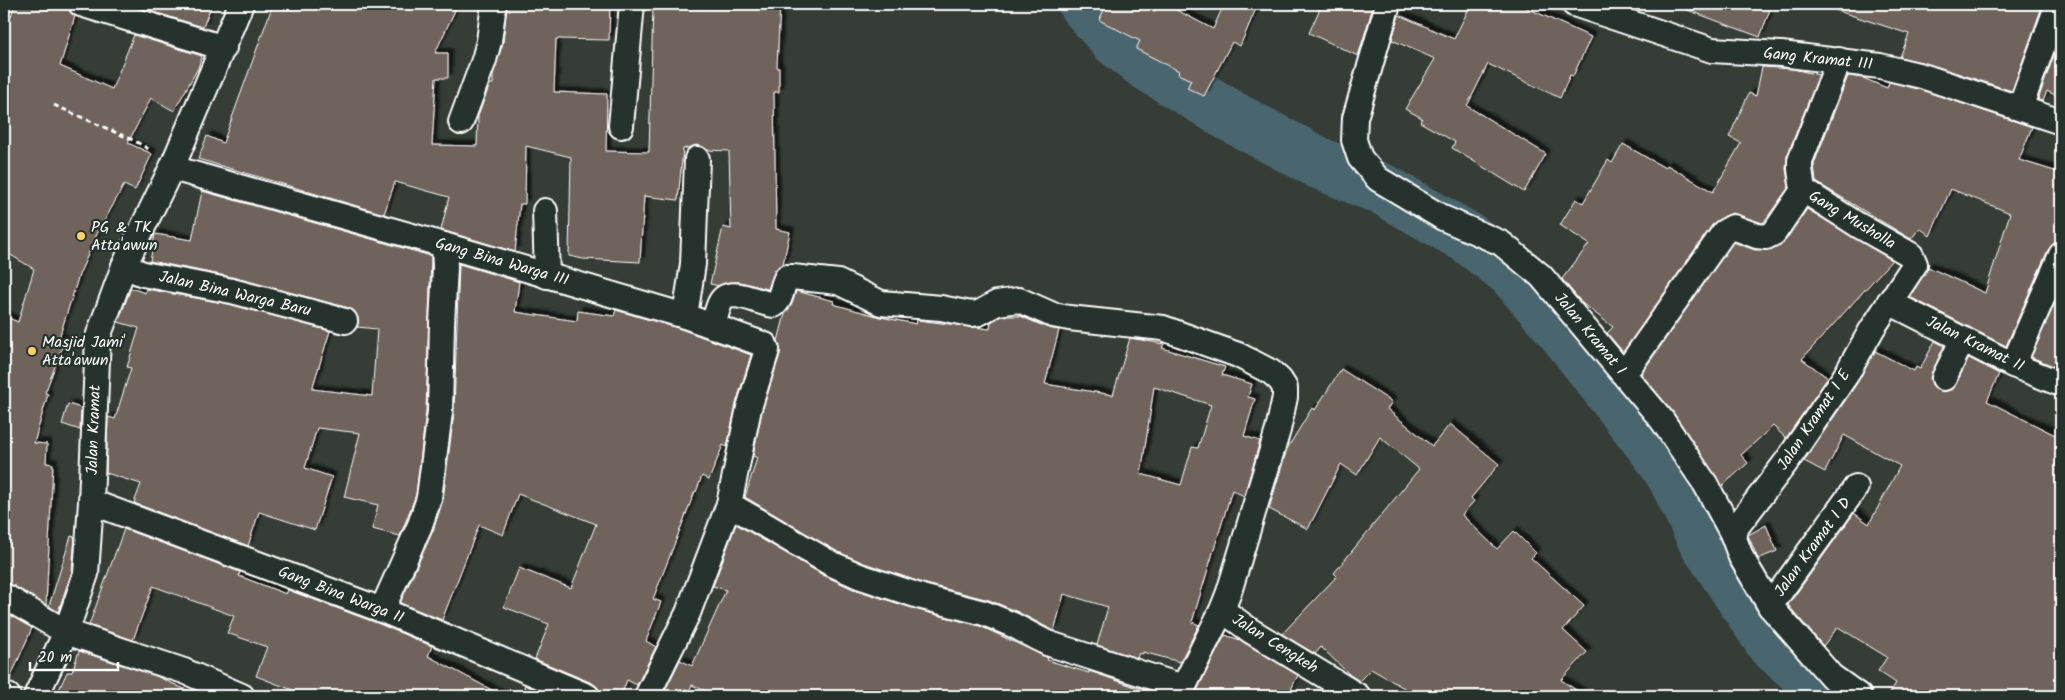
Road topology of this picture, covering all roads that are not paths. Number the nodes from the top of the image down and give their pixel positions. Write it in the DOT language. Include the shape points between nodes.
graph roads {
  1 [pos="81,4"];
  2 [pos="241,4"];
  3 [pos="494,4"];
  4 [pos="632,4"];
  5 [pos="1388,4"];
  6 [pos="1574,4"];
  7 [pos="2058,4"];
  8 [pos="224,48"];
  9 [pos="1839,60"];
  10 [pos="2020,108"];
  11 [pos="461,122"];
  12 [pos="2061,122"];
  13 [pos="621,126"];
  14 [pos="697,159"];
  15 [pos="173,165"];
  16 [pos="1803,190"];
  17 [pos="544,211"];
  18 [pos="444,245"];
  19 [pos="2061,255"];
  20 [pos="124,266"];
  21 [pos="547,276"];
  22 [pos="1889,302"];
  23 [pos="685,316"];
  24 [pos="346,321"];
  25 [pos="713,326"];
  26 [pos="1964,339"];
  27 [pos="2013,365"];
  28 [pos="1624,374"];
  29 [pos="1944,378"];
  30 [pos="2061,384"];
  31 [pos="1856,487"];
  32 [pos="92,502"];
  33 [pos="729,504"];
  34 [pos="1732,533"];
  35 [pos="4,596"];
  36 [pos="1770,606"];
  37 [pos="382,610"];
  38 [pos="1222,610"];
  39 [pos="66,632"];
  40 [pos="1181,692"];
  41 [pos="4,694"];
  42 [pos="8,696"];
  43 [pos="36,696"];
  44 [pos="242,696"];
  45 [pos="587,696"];
  46 [pos="647,696"];
  47 [pos="1358,696"];
  48 [pos="1859,696"];
  1 -- 8 [label="street"];
  2 -- 8 [label="street, Jalan Kramat"];
  3 -- 11 [label="street" via="484,60"];
  4 -- 13 [label="street"];
  5 -- 28 [label="street, Jalan Kramat I" via="1355,118 1354,140 1360,158 1378,178 1443,218 1501,243 1528,265"];
  6 -- 9 [label="street, Gang Kramat III" via="1712,50"];
  7 -- 10 [label="street"];
  8 -- 15 [label="street, Jalan Kramat"];
  9 -- 10 [label="street, Gang Kramat III" via="1922,76"];
  9 -- 16 [label="street" via="1800,161"];
  10 -- 12 [label="street, Gang Kramat III"];
  14 -- 23 [label="street" via="693,264"];
  15 -- 18 [label="street, Gang Bina Warga III" via="183,171"];
  15 -- 20 [label="street, Jalan Kramat"];
  16 -- 22 [label="street, Gang Musholla" via="1911,254 1915,260 1914,267"];
  16 -- 28 [label="street, Gang Musholla" via="1774,233 1766,237 1757,236 1734,227 1724,232"];
  17 -- 21 [label="street"];
  18 -- 21 [label="street, Gang Bina Warga III"];
  18 -- 37 [label="street" via="446,267 440,412 429,498"];
  19 -- 27 [label="street"];
  20 -- 24 [label="street, Jalan Bina Warga Baru" via="152,275 232,290"];
  20 -- 32 [label="street, Jalan Kramat" via="98,337"];
  21 -- 23 [label="street, Gang Bina Warga III"];
  22 -- 26 [label="street, Jalan Kramat II"];
  22 -- 34 [label="street, Jalan Kramat I E" via="1830,399"];
  23 -- 25 [label="street, Gang Bina Warga III"];
  25 -- 33 [label="street, Gang Bina Warga III" via="765,345 767,350 749,408"];
  25 -- 38 [label="street" via="725,297 735,294 774,305 784,282 792,277 838,282 881,303 971,314 997,303 1020,300 1061,317 1164,328 1238,355 1271,372 1285,388 1286,397"];
  26 -- 27 [label="street, Jalan Kramat II"];
  26 -- 29 [label="street"];
  27 -- 30 [label="street, Jalan Kramat II"];
  28 -- 34 [label="street, Jalan Kramat I" via="1662,420 1706,485"];
  31 -- 36 [label="street, Jalan Kramat I D"];
  32 -- 37 [label="street, Gang Bina Warga II"];
  32 -- 39 [label="street, Jalan Kramat" via="86,574"];
  33 -- 40 [label="street" via="858,576 984,613 1047,643"];
  33 -- 46 [label="street" via="688,613"];
  34 -- 36 [label="street, Jalan Kramat I" via="1741,557"];
  35 -- 39 [label="street"];
  36 -- 48 [label="street, Jalan Kramat I" via="1831,676"];
  37 -- 45 [label="street, Gang Bina Warga II"];
  38 -- 40 [label="street, Jalan Cengkeh"];
  38 -- 47 [label="street, Jalan Cengkeh"];
  39 -- 43 [label="street, Jalan Kramat"];
  39 -- 44 [label="street" via="184,671"];
  41 -- 42 [label="street"];
}
